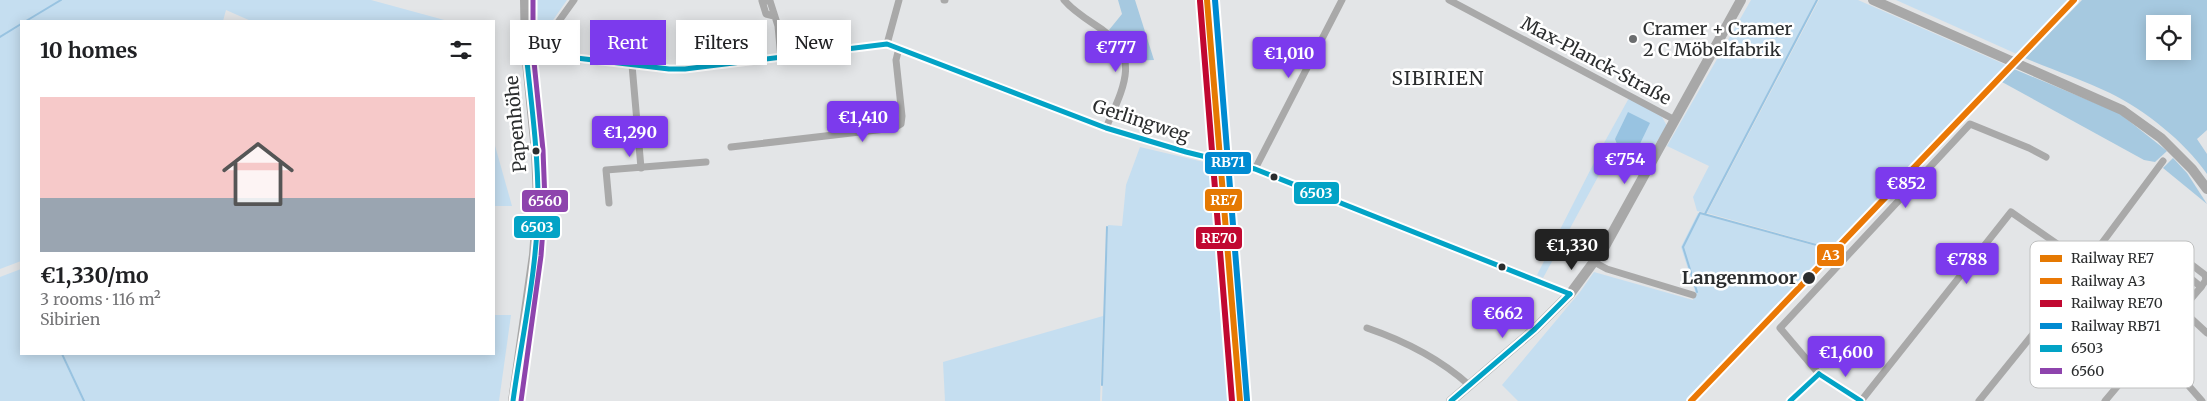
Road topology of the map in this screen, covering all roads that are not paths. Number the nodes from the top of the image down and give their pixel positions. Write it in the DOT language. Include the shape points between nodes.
graph roads {
  1 [pos="525,0"];
  2 [pos="574,0"];
  3 [pos="899,0"];
  4 [pos="1064,0"];
  5 [pos="1342,0"];
  6 [pos="1449,0"];
  7 [pos="1741,0"];
  8 [pos="1872,0"];
  9 [pos="774,16"];
  10 [pos="525,20"];
  11 [pos="559,20"];
  12 [pos="777,24"];
  13 [pos="887,44"];
  14 [pos="899,48"];
  15 [pos="851,49"];
  16 [pos="777,58"];
  17 [pos="527,65"];
  18 [pos="632,65"];
  19 [pos="643,65"];
  20 [pos="1675,120"];
  21 [pos="1106,128"];
  22 [pos="731,147"];
  23 [pos="2046,157"];
  24 [pos="2162,161"];
  25 [pos="706,162"];
  26 [pos="641,168"];
  27 [pos="1255,169"];
  28 [pos="2207,189"];
  29 [pos="609,203"];
  30 [pos="2053,241"];
  31 [pos="2103,241"];
  32 [pos="1594,262"];
  33 [pos="2194,267"];
  34 [pos="2194,281"];
  35 [pos="2201,287"];
  36 [pos="1570,294"];
  37 [pos="1693,295"];
  38 [pos="2194,295"];
  39 [pos="2194,321"];
  40 [pos="1367,328"];
  41 [pos="2207,333"];
  42 [pos="2030,337"];
  43 [pos="1819,374"];
  44 [pos="1469,386"];
  45 [pos="2116,388"];
  46 [pos="2191,388"];
  47 [pos="513,401"];
  48 [pos="1451,401"];
  49 [pos="1790,401"];
  50 [pos="1861,401"];
  51 [pos="1979,401"];
  52 [pos="2105,401"];
  53 [pos="2202,401"];
  1 -- 10 [label="main road, Papenhöhe"];
  2 -- 11 [label="street"];
  3 -- 13 [label="street"];
  4 -- 21 [label="street" via="1072,10 1110,35 1122,49 1126,62 1125,83"];
  5 -- 27 [label="street"];
  6 -- 20 [label="street, Max-Planck-Straße"];
  7 -- 20 [label="main road"];
  8 -- 28 [label="main road" via="2122,110 2161,138 2192,168"];
  9 -- 12 [label="street"];
  13 -- 14 [label="street, Gerlingweg"];
  13 -- 15 [label="street, Gerlingweg"];
  14 -- 21 [label="street, Gerlingweg"];
  14 -- 22 [label="street" via="896,60 901,124 894,128"];
  16 -- 19 [label="street, Gerlingweg" via="685,69"];
  17 -- 47 [label="main road, Papenhöhe" via="538,201 534,255"];
  18 -- 26 [label="street"];
  20 -- 32 [label="main road"];
  21 -- 27 [label="street, Gerlingweg"];
  23 -- 43 [label="street" via="1970,124 1780,328"];
  24 -- 31 [label="street"];
  25 -- 26 [label="street"];
  26 -- 29 [label="street" via="606,170"];
  27 -- 36 [label="street, Gerlingweg"];
  30 -- 50 [label="street" via="2011,212"];
  32 -- 36 [label="main road"];
  32 -- 37 [label="street"];
  33 -- 35 [label="street" via="2205,276"];
  34 -- 35 [label="street"];
  35 -- 38 [label="street"];
  36 -- 44 [label="main road"];
  39 -- 41 [label="street"];
  40 -- 44 [label="street" via="1392,336 1432,357 1452,369"];
  42 -- 51 [label="street"];
  43 -- 49 [label="street"];
  43 -- 50 [label="street"];
  44 -- 48 [label="main road"];
  45 -- 52 [label="street"];
  46 -- 53 [label="street"];
}
